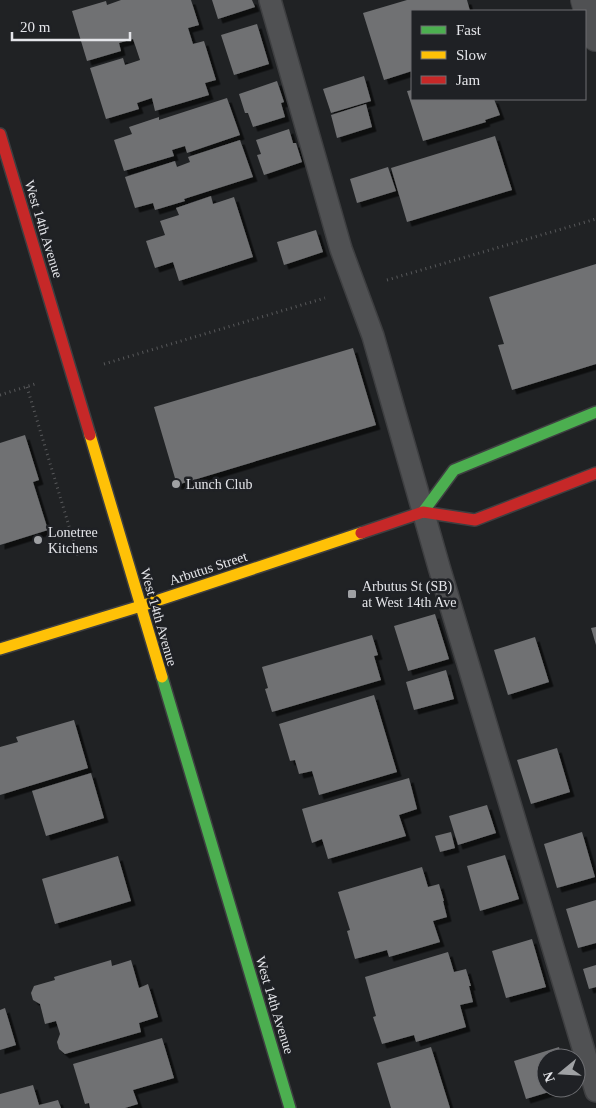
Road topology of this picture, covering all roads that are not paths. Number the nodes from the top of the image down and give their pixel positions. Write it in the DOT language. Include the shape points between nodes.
graph roads {
  1 [pos="270,0"];
  2 [pos="585,0"];
  3 [pos="596,37"];
  4 [pos="0,134"];
  5 [pos="596,412"];
  6 [pos="596,473"];
  7 [pos="423,512"];
  8 [pos="141,606"];
  9 [pos="0,649"];
  10 [pos="596,1090"];
  11 [pos="290,1108"];
  1 -- 7 [label="lane" via="341,249 372,336"];
  2 -- 3 [label="street"];
  4 -- 8 [label="street, West 14th Avenue"];
  5 -- 7 [label="street" via="454,470"];
  6 -- 7 [label="street, Arbutus Street" via="475,520"];
  7 -- 8 [label="street, Arbutus Street"];
  7 -- 10 [label="lane"];
  8 -- 9 [label="street, Arbutus Street"];
  8 -- 11 [label="street, West 14th Avenue"];
}
